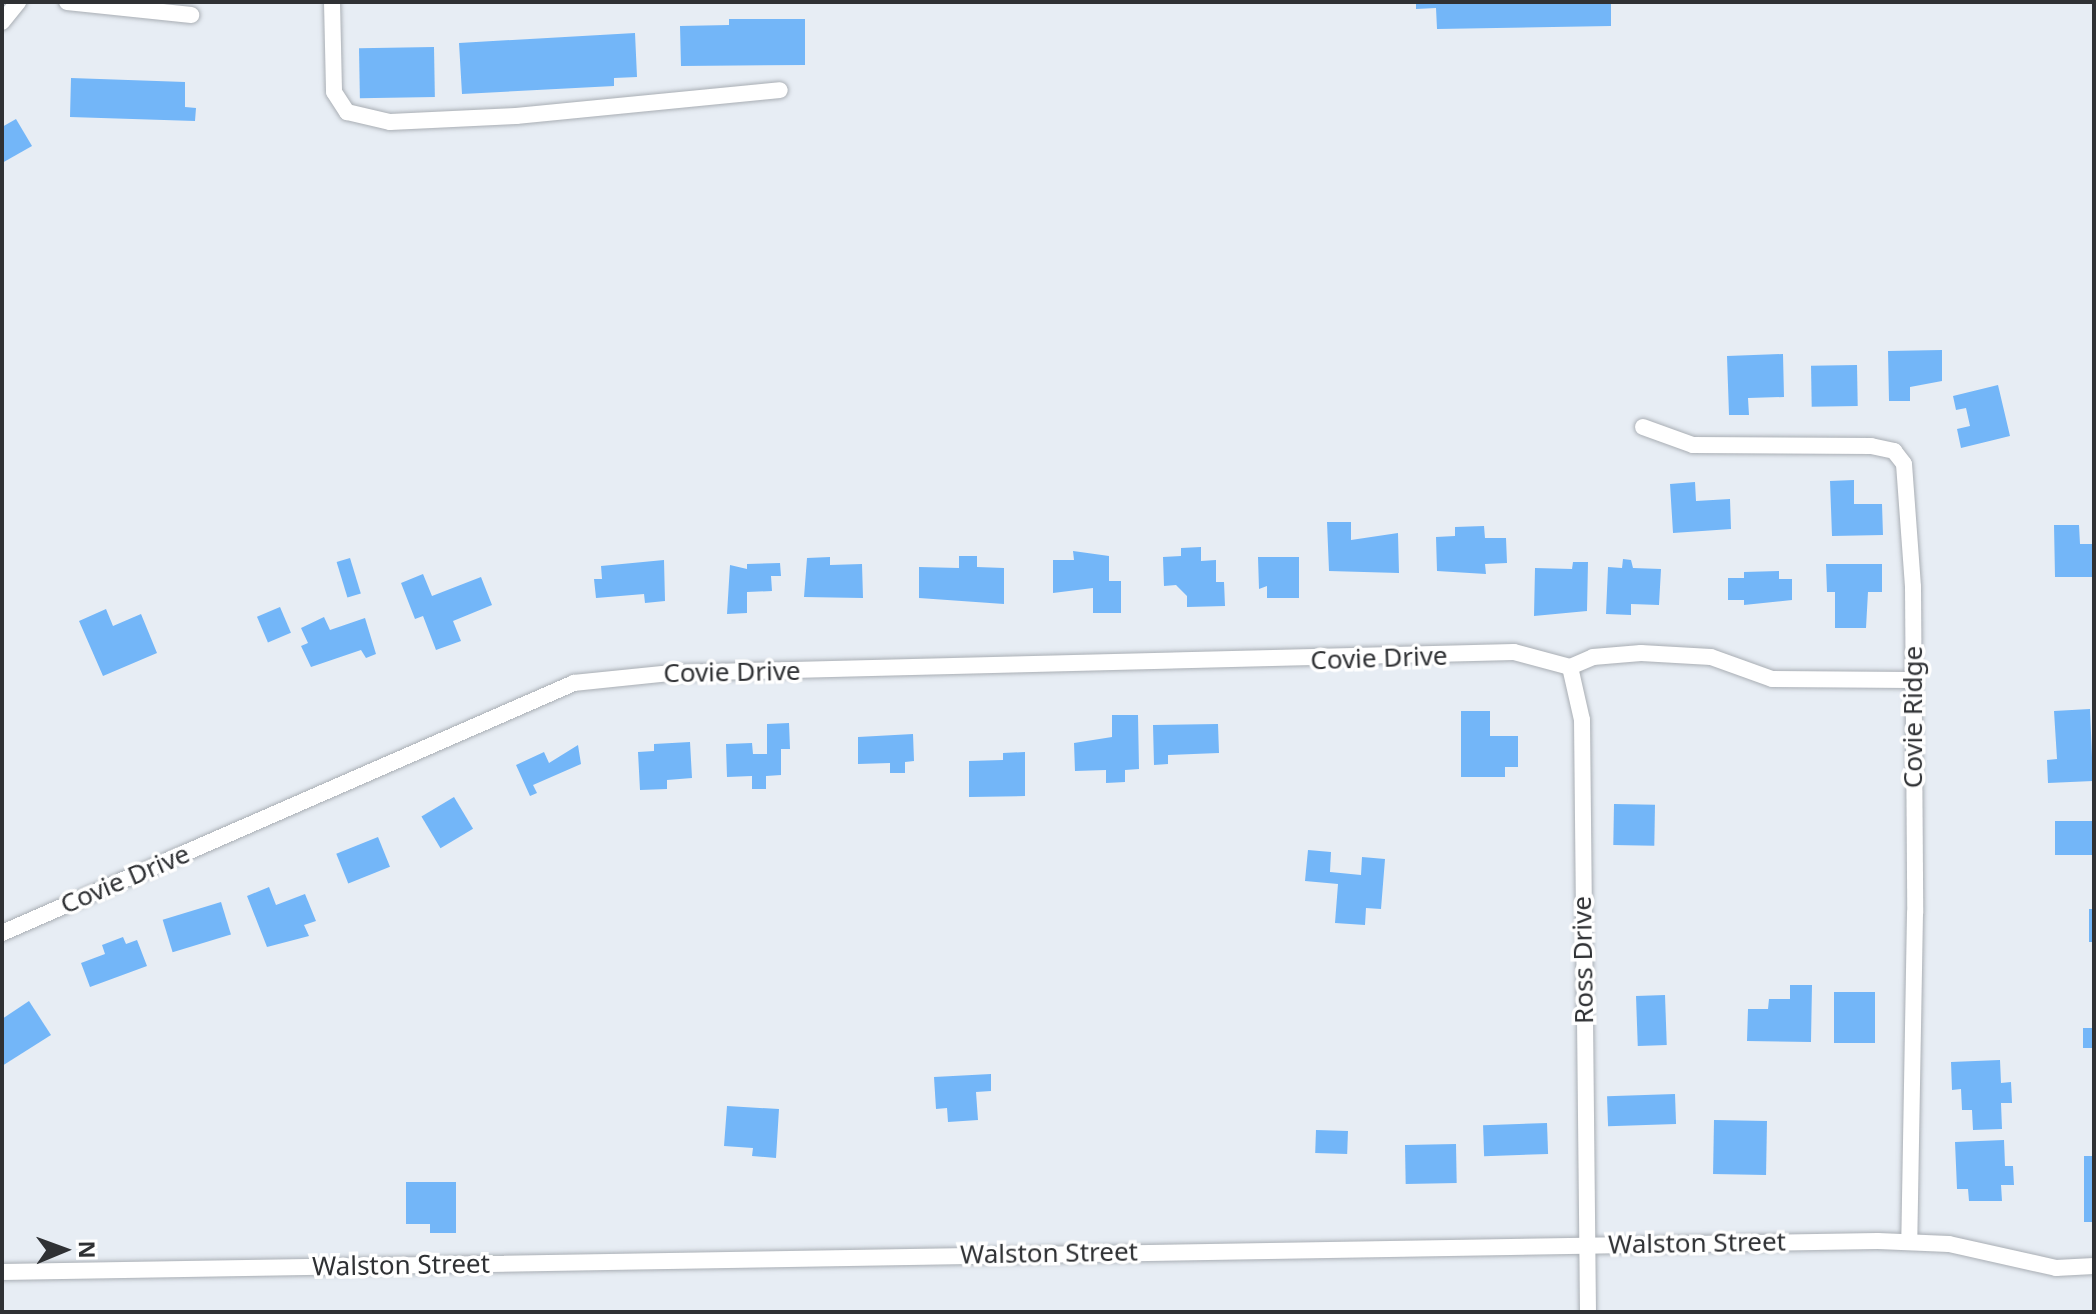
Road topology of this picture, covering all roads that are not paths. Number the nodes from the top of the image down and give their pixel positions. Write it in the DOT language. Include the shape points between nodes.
graph roads {
  1 [pos="18,2"];
  2 [pos="67,2"];
  3 [pos="332,2"];
  4 [pos="339,2"];
  5 [pos="191,15"];
  6 [pos="2,22"];
  7 [pos="780,90"];
  8 [pos="1643,427"];
  9 [pos="1570,667"];
  10 [pos="1912,680"];
  11 [pos="2,933"];
  12 [pos="1909,1242"];
  13 [pos="1588,1244"];
  14 [pos="2094,1266"];
  15 [pos="2,1272"];
  16 [pos="1588,1312"];
  1 -- 6 [label="street"];
  2 -- 5 [label="street"];
  3 -- 4 [label="street"];
  3 -- 7 [label="street" via="334,92 347,112 390,122 516,116"];
  8 -- 10 [label="street, Covie Ridge" via="1693,445 1871,446 1894,451 1904,464 1910,497"];
  9 -- 10 [label="street" via="1593,657 1641,653 1711,657 1772,679"];
  9 -- 11 [label="street, Covie Drive" via="1514,652 671,673 574,683"];
  9 -- 13 [label="street, Ross Drive" via="1582,720"];
  10 -- 12 [label="street, Covie Ridge" via="1915,913"];
  12 -- 13 [label="street, Walston Street"];
  12 -- 14 [label="street, Walston Street" via="1949,1244 2056,1268"];
  13 -- 15 [label="street, Walston Street"];
  13 -- 16 [label="street, Ross Drive"];
}
